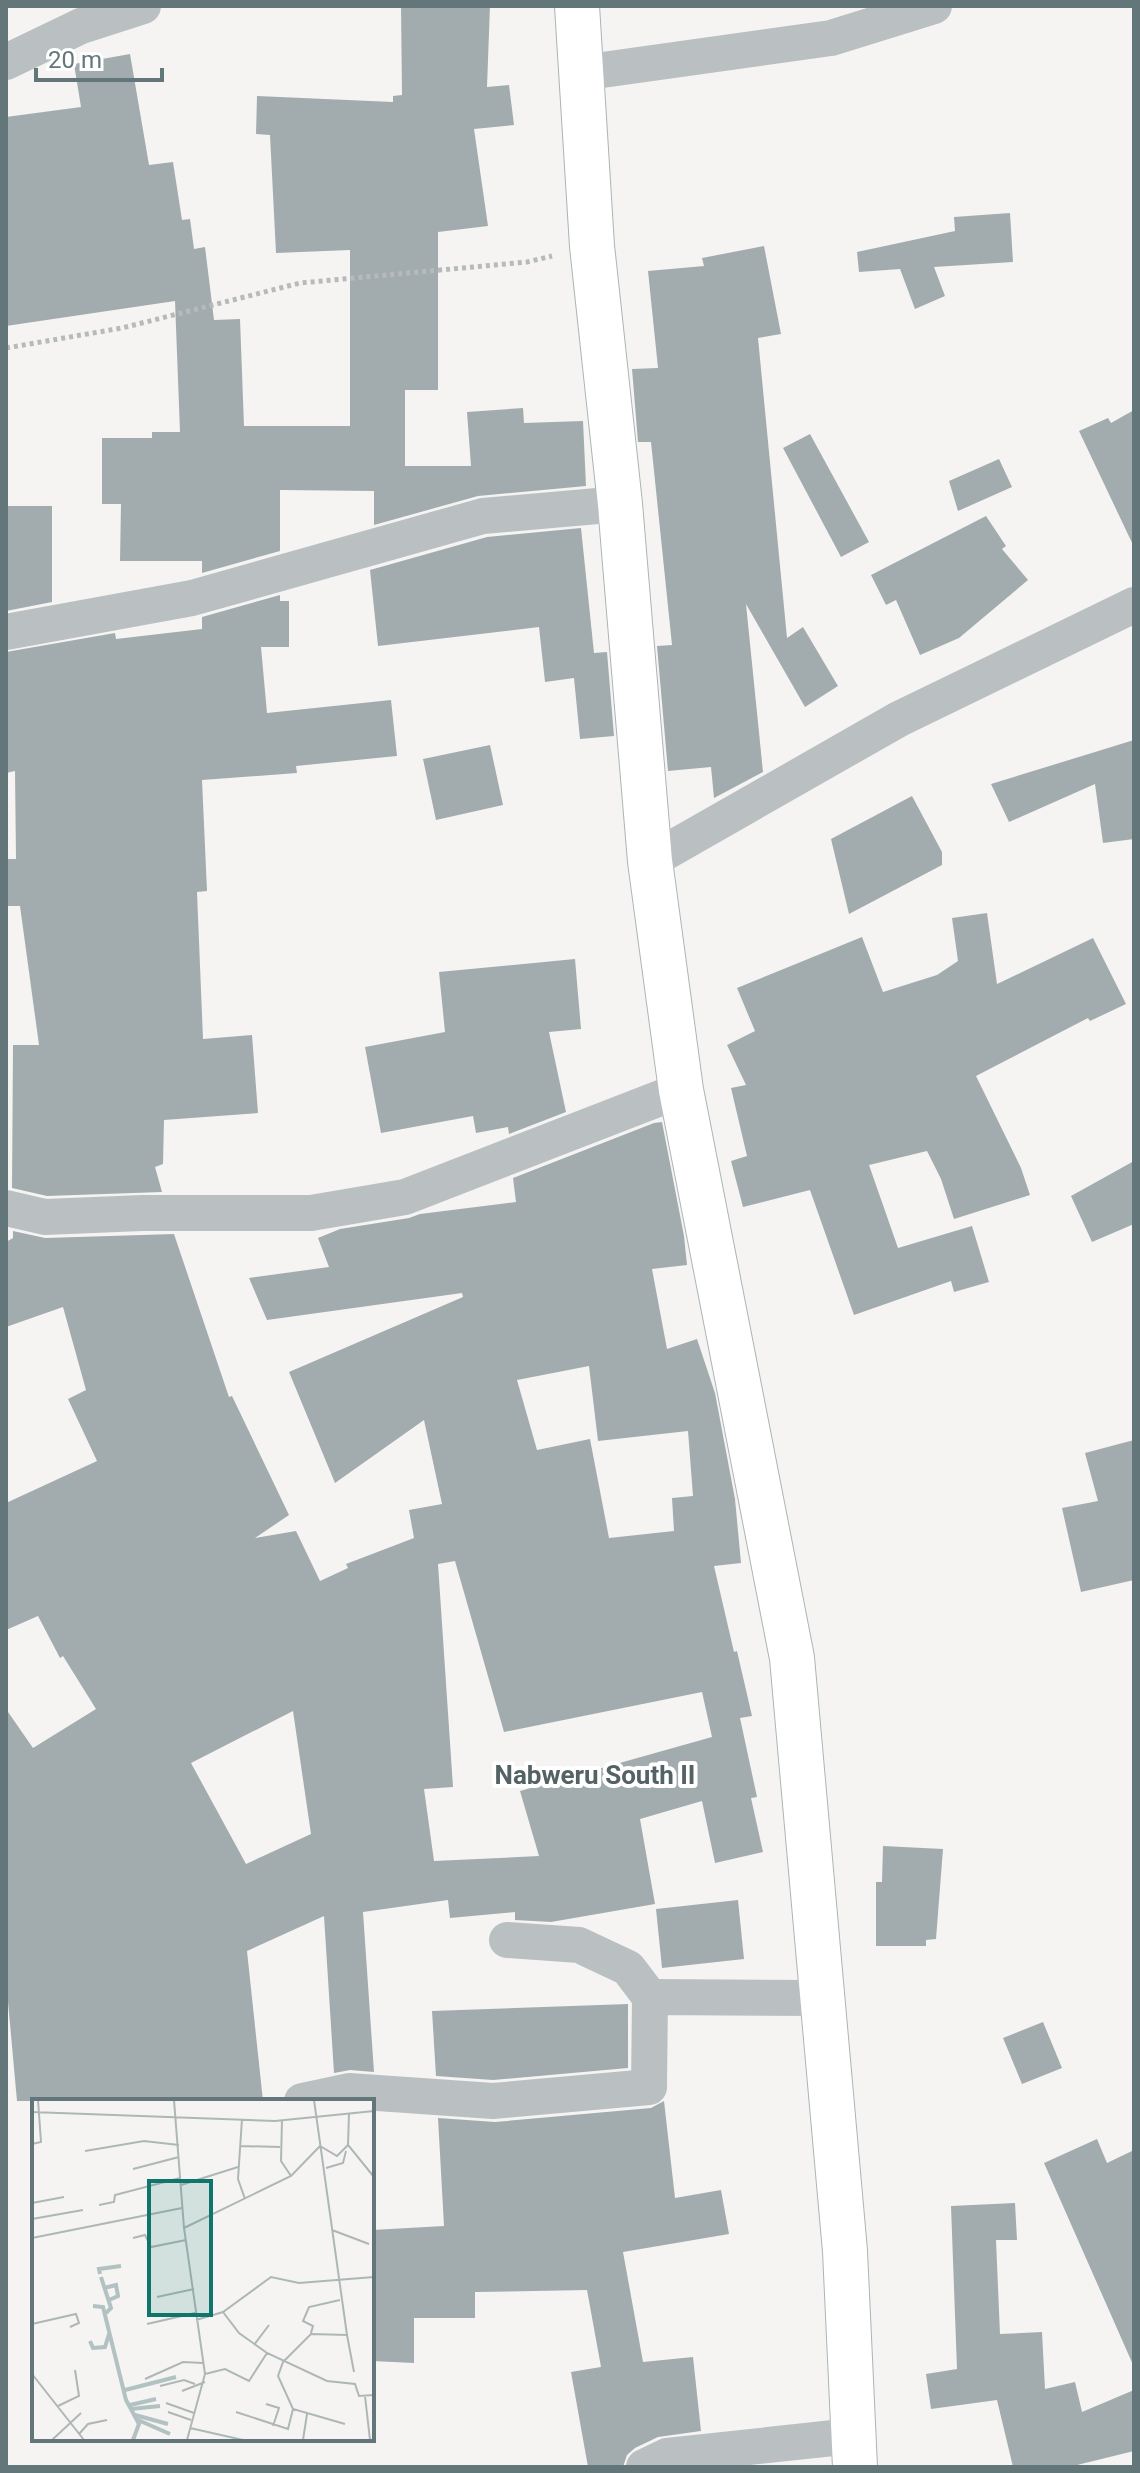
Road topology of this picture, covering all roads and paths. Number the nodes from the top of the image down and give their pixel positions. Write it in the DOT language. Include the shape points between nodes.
graph roads {
  1 [pos="143,6"];
  2 [pos="577,6"];
  3 [pos="934,6"];
  4 [pos="6,62"];
  5 [pos="581,73"];
  6 [pos="592,246"];
  7 [pos="6,348"];
  8 [pos="620,504"];
  9 [pos="1134,605"];
  10 [pos="6,632"];
  11 [pos="650,861"];
  12 [pos="681,1090"];
  13 [pos="6,1208"];
  14 [pos="507,1940"];
  15 [pos="650,1997"];
  16 [pos="822,1998"];
  17 [pos="311,2099"];
  18 [pos="854,2451"];
  19 [pos="644,2467"];
  1 -- 4 [label="street" via="81,26"];
  2 -- 5 [label="street"];
  3 -- 5 [label="street" via="831,38"];
  5 -- 6 [label="street"];
  6 -- 7 [label="path" via="527,262 300,283 122,328"];
  6 -- 8 [label="street"];
  8 -- 10 [label="street" via="483,516 192,598"];
  8 -- 11 [label="street"];
  9 -- 11 [label="street" via="899,719"];
  11 -- 12 [label="street"];
  12 -- 13 [label="street" via="405,1197 311,1213 45,1217"];
  12 -- 16 [label="street" via="792,1658"];
  14 -- 15 [label="street" via="579,1945 628,1968"];
  15 -- 16 [label="street"];
  15 -- 17 [label="street" via="649,2087 493,2101 349,2091"];
  16 -- 18 [label="street" via="845,2251"];
  18 -- 19 [label="street" via="667,2456"];
}
